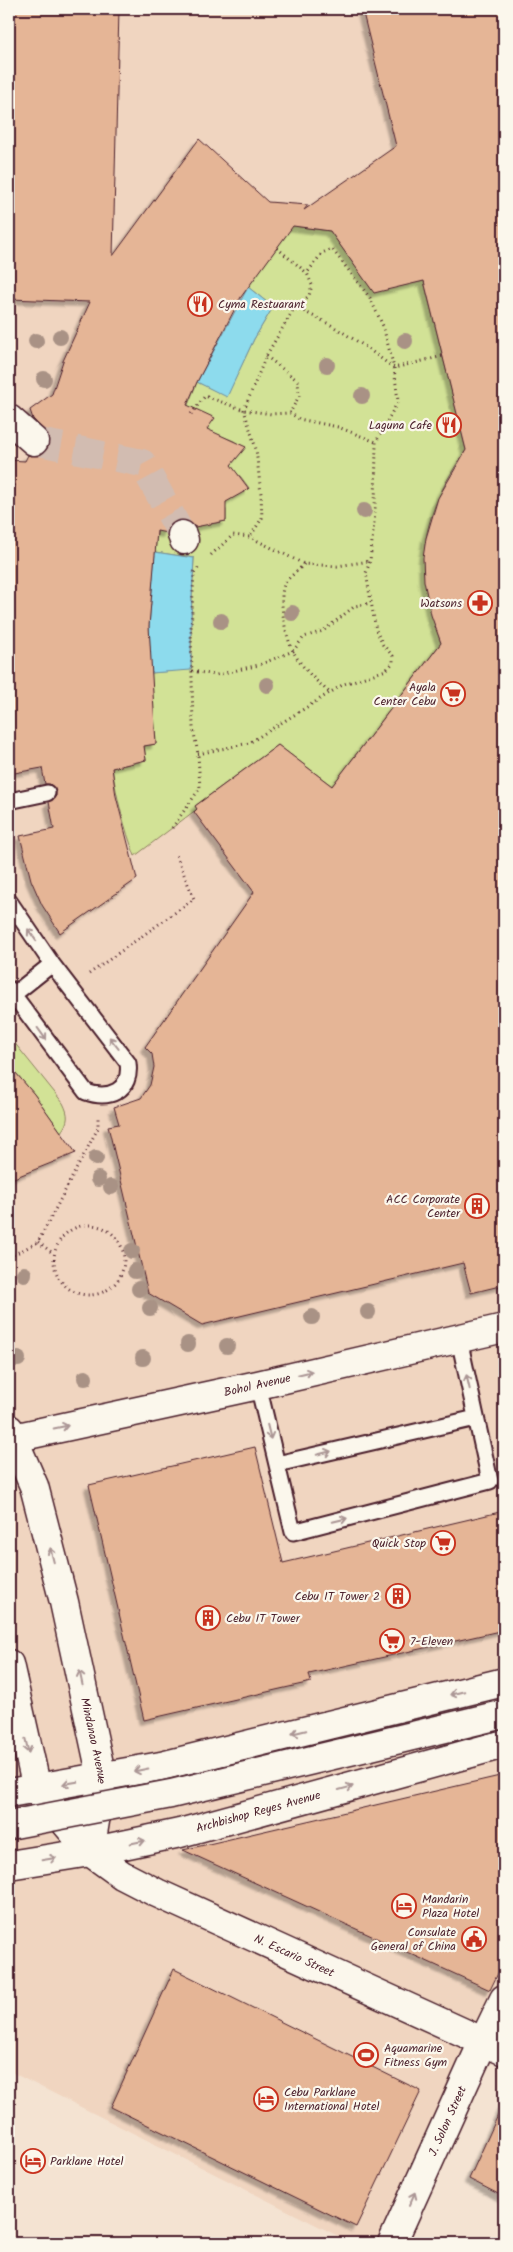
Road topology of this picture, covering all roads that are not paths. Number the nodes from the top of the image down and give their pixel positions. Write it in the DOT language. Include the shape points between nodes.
graph roads {
  1 [pos="9,420"];
  2 [pos="34,440"];
  3 [pos="47,793"];
  4 [pos="9,801"];
  5 [pos="9,901"];
  6 [pos="52,964"];
  7 [pos="10,993"];
  8 [pos="504,1328"];
  9 [pos="459,1339"];
  10 [pos="258,1385"];
  11 [pos="476,1418"];
  12 [pos="10,1435"];
  13 [pos="277,1464"];
  14 [pos="9,1664"];
  15 [pos="504,1682"];
  16 [pos="504,1714"];
  17 [pos="504,1744"];
  18 [pos="102,1778"];
  19 [pos="38,1789"];
  20 [pos="9,1793"];
  21 [pos="9,1825"];
  22 [pos="90,1852"];
  23 [pos="9,1865"];
  24 [pos="504,1999"];
  25 [pos="493,2046"];
  26 [pos="392,2243"];
  1 -- 2 [label="main road"];
  3 -- 4 [label="lane"];
  6 -- 5 [label="lane, one-way"];
  6 -- 7 [label="lane"];
  7 -- 6 [label="lane, one-way" via="86,1092 110,1095 126,1083 128,1063"];
  8 -- 9 [label="main road, Bohol Avenue"];
  10 -- 9 [label="main road, Bohol Avenue, one-way"];
  11 -- 9 [label="lane, one-way"];
  12 -- 10 [label="main road, Bohol Avenue, one-way"];
  10 -- 13 [label="lane, one-way"];
  13 -- 11 [label="lane, one-way"];
  13 -- 11 [label="lane, one-way" via="293,1532 490,1481"];
  18 -- 12 [label="main road, Mindanao Avenue, one-way" via="64,1602 34,1486"];
  14 -- 19 [label="main road, one-way"];
  15 -- 18 [label="main road, one-way"];
  16 -- 21 [label="main road, bridge" via="171,1794"];
  22 -- 17 [label="main road, Archbishop Reyes Avenue, one-way" via="180,1833"];
  18 -- 19 [label="main road, one-way"];
  18 -- 22 [label="main road, Mindanao Avenue"];
  19 -- 20 [label="main road"];
  19 -- 22 [label="main road"];
  23 -- 22 [label="main road, Archbishop Reyes Avenue, one-way"];
  22 -- 25 [label="main road, N. Escario Street" via="122,1875 156,1893"];
  24 -- 25 [label="main road, J. Solon Street"];
  26 -- 25 [label="main road, J. Solon Street, one-way"];
}
